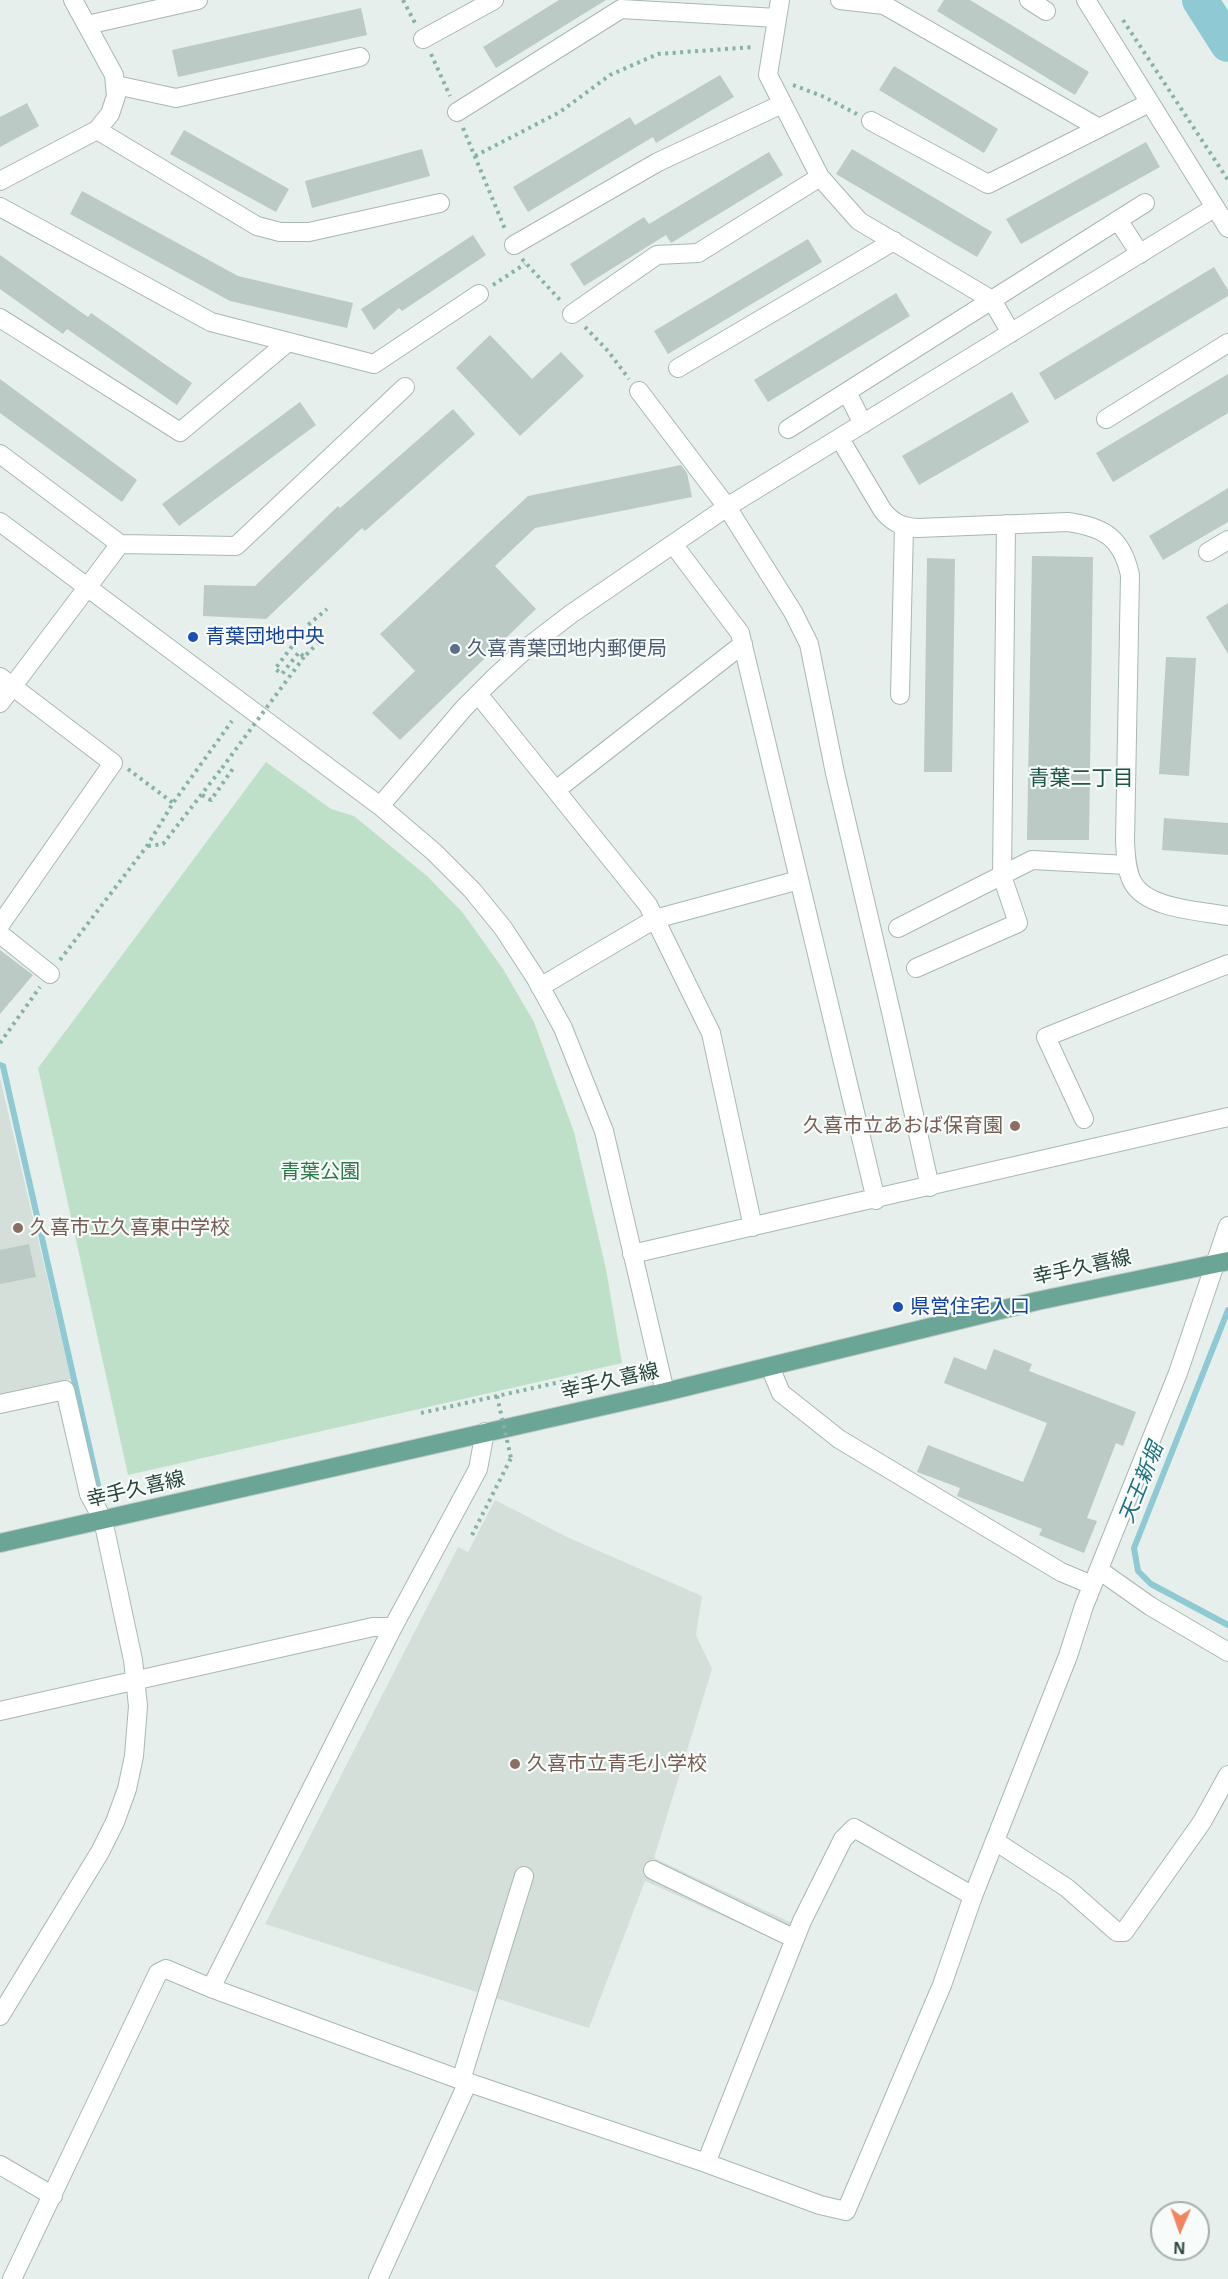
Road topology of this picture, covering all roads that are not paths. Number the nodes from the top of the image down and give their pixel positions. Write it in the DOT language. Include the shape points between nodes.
graph roads {
  1 [pos="73,0"];
  2 [pos="198,0"];
  3 [pos="494,0"];
  4 [pos="780,0"];
  5 [pos="840,0"];
  6 [pos="1029,0"];
  7 [pos="1086,0"];
  8 [pos="888,3"];
  9 [pos="1046,11"];
  10 [pos="777,18"];
  11 [pos="87,25"];
  12 [pos="423,39"];
  13 [pos="360,57"];
  14 [pos="116,85"];
  15 [pos="1149,103"];
  16 [pos="782,104"];
  17 [pos="457,112"];
  18 [pos="871,121"];
  19 [pos="1099,128"];
  20 [pos="97,130"];
  21 [pos="820,177"];
  22 [pos="0,181"];
  23 [pos="440,203"];
  24 [pos="1145,203"];
  25 [pos="0,207"];
  26 [pos="1214,208"];
  27 [pos="1118,220"];
  28 [pos="1228,228"];
  29 [pos="894,242"];
  30 [pos="514,245"];
  31 [pos="1140,254"];
  32 [pos="479,294"];
  33 [pos="992,300"];
  34 [pos="572,314"];
  35 [pos="0,318"];
  36 [pos="1011,333"];
  37 [pos="288,342"];
  38 [pos="1228,343"];
  39 [pos="678,368"];
  40 [pos="405,387"];
  41 [pos="639,391"];
  42 [pos="847,392"];
  43 [pos="1106,419"];
  44 [pos="863,424"];
  45 [pos="788,429"];
  46 [pos="840,439"];
  47 [pos="0,454"];
  48 [pos="727,507"];
  49 [pos="0,522"];
  50 [pos="1006,524"];
  51 [pos="904,527"];
  52 [pos="1228,540"];
  53 [pos="120,544"];
  54 [pos="674,544"];
  55 [pos="1208,552"];
  56 [pos="88,588"];
  57 [pos="742,644"];
  58 [pos="6,682"];
  59 [pos="478,694"];
  60 [pos="900,695"];
  61 [pos="0,703"];
  62 [pos="556,790"];
  63 [pos="380,807"];
  64 [pos="1127,865"];
  65 [pos="1002,876"];
  66 [pos="799,880"];
  67 [pos="1228,916"];
  68 [pos="655,919"];
  69 [pos="0,925"];
  70 [pos="898,928"];
  71 [pos="0,934"];
  72 [pos="1228,964"];
  73 [pos="916,968"];
  74 [pos="50,974"];
  75 [pos="540,987"];
  76 [pos="1228,1117"];
  77 [pos="1084,1119"];
  78 [pos="930,1187"];
  79 [pos="876,1200"];
  80 [pos="1228,1226"];
  81 [pos="753,1227"];
  82 [pos="632,1254"];
  83 [pos="1221,1262"];
  84 [pos="770,1367"];
  85 [pos="665,1392"];
  86 [pos="0,1404"];
  87 [pos="485,1432"];
  88 [pos="103,1520"];
  89 [pos="0,1543"];
  90 [pos="1095,1578"];
  91 [pos="393,1627"];
  92 [pos="1228,1652"];
  93 [pos="137,1682"];
  94 [pos="0,1711"];
  95 [pos="1228,1775"];
  96 [pos="994,1841"];
  97 [pos="653,1869"];
  98 [pos="524,1876"];
  99 [pos="973,1896"];
  100 [pos="795,1939"];
  101 [pos="211,1988"];
  102 [pos="0,2016"];
  103 [pos="464,2081"];
  104 [pos="706,2163"];
  105 [pos="0,2164"];
  106 [pos="53,2196"];
  107 [pos="12,2279"];
  108 [pos="378,2279"];
  1 -- 11 [label="street"];
  2 -- 11 [label="street"];
  3 -- 12 [label="street"];
  4 -- 10 [label="street"];
  5 -- 8 [label="street"];
  6 -- 9 [label="street"];
  7 -- 15 [label="street"];
  8 -- 19 [label="street"];
  10 -- 16 [label="street" via="768,75"];
  10 -- 17 [label="street" via="621,9"];
  11 -- 14 [label="street"];
  13 -- 14 [label="street" via="176,98"];
  14 -- 20 [label="street" via="117,96 110,114"];
  15 -- 19 [label="street"];
  15 -- 26 [label="street"];
  16 -- 21 [label="street"];
  16 -- 30 [label="street" via="658,162"];
  18 -- 19 [label="street" via="988,184"];
  20 -- 22 [label="street"];
  20 -- 23 [label="street" via="257,226 279,232 309,232"];
  21 -- 29 [label="street" via="859,221"];
  21 -- 34 [label="street" via="698,253 657,255"];
  24 -- 27 [label="street"];
  25 -- 37 [label="street" via="211,322"];
  26 -- 28 [label="street"];
  26 -- 31 [label="street"];
  27 -- 31 [label="street"];
  27 -- 33 [label="street"];
  29 -- 33 [label="street"];
  29 -- 39 [label="street"];
  31 -- 36 [label="street"];
  32 -- 37 [label="street" via="374,364"];
  33 -- 36 [label="street"];
  33 -- 42 [label="street"];
  35 -- 37 [label="street" via="180,432"];
  36 -- 44 [label="street"];
  38 -- 43 [label="street"];
  40 -- 53 [label="street" via="236,546"];
  41 -- 48 [label="street"];
  42 -- 44 [label="street"];
  42 -- 45 [label="street"];
  44 -- 46 [label="street"];
  46 -- 48 [label="street"];
  46 -- 51 [label="street" via="883,511"];
  47 -- 53 [label="street"];
  48 -- 54 [label="street"];
  48 -- 78 [label="street" via="793,612 808,644"];
  49 -- 56 [label="street"];
  50 -- 51 [label="street"];
  50 -- 64 [label="street" via="1088,525 1108,534 1127,560 1130,575"];
  50 -- 65 [label="street"];
  51 -- 60 [label="street"];
  52 -- 55 [label="street"];
  53 -- 56 [label="street"];
  54 -- 57 [label="street" via="740,633"];
  54 -- 59 [label="street" via="571,614 528,647"];
  56 -- 58 [label="street"];
  56 -- 63 [label="street"];
  57 -- 62 [label="street"];
  57 -- 66 [label="street"];
  58 -- 61 [label="street"];
  58 -- 69 [label="street" via="113,763"];
  59 -- 62 [label="street"];
  59 -- 63 [label="street"];
  62 -- 68 [label="street"];
  63 -- 75 [label="street" via="472,890 503,928"];
  64 -- 65 [label="street" via="1032,860"];
  64 -- 67 [label="street" via="1133,884 1160,903"];
  65 -- 70 [label="street"];
  65 -- 73 [label="street" via="1018,922"];
  66 -- 68 [label="street"];
  66 -- 79 [label="street"];
  68 -- 75 [label="street"];
  68 -- 81 [label="street" via="711,1033"];
  71 -- 74 [label="street"];
  72 -- 77 [label="street" via="1046,1037"];
  75 -- 82 [label="street" via="563,1028 604,1131"];
  76 -- 78 [label="street"];
  78 -- 79 [label="street"];
  79 -- 81 [label="street"];
  80 -- 83 [label="street"];
  81 -- 82 [label="street"];
  82 -- 85 [label="street"];
  83 -- 84 [label="main road, 幸手久喜線" via="1037,1300"];
  83 -- 90 [label="street"];
  84 -- 85 [label="main road, 幸手久喜線"];
  84 -- 90 [label="street" via="781,1394 839,1439 1061,1572"];
  85 -- 87 [label="main road, 幸手久喜線"];
  86 -- 88 [label="street" via="65,1390 89,1494"];
  87 -- 88 [label="main road, 幸手久喜線"];
  87 -- 91 [label="street" via="478,1469"];
  88 -- 89 [label="main road, 幸手久喜線"];
  88 -- 93 [label="street"];
  90 -- 92 [label="street"];
  90 -- 96 [label="street" via="1042,1725"];
  91 -- 93 [label="street" via="374,1627"];
  91 -- 101 [label="street"];
  93 -- 94 [label="street"];
  93 -- 102 [label="street" via="134,1756 128,1789 115,1822"];
  95 -- 96 [label="street" via="1202,1822 1124,1932 1117,1932 1067,1888"];
  96 -- 99 [label="street"];
  97 -- 100 [label="street"];
  98 -- 103 [label="street"];
  99 -- 100 [label="street" via="854,1828 843,1839"];
  99 -- 104 [label="street" via="942,1985 846,2211"];
  100 -- 104 [label="street"];
  101 -- 103 [label="street"];
  101 -- 106 [label="street" via="166,1970 158,1972"];
  103 -- 104 [label="street"];
  103 -- 108 [label="street"];
  105 -- 106 [label="street"];
  106 -- 107 [label="street"];
}
